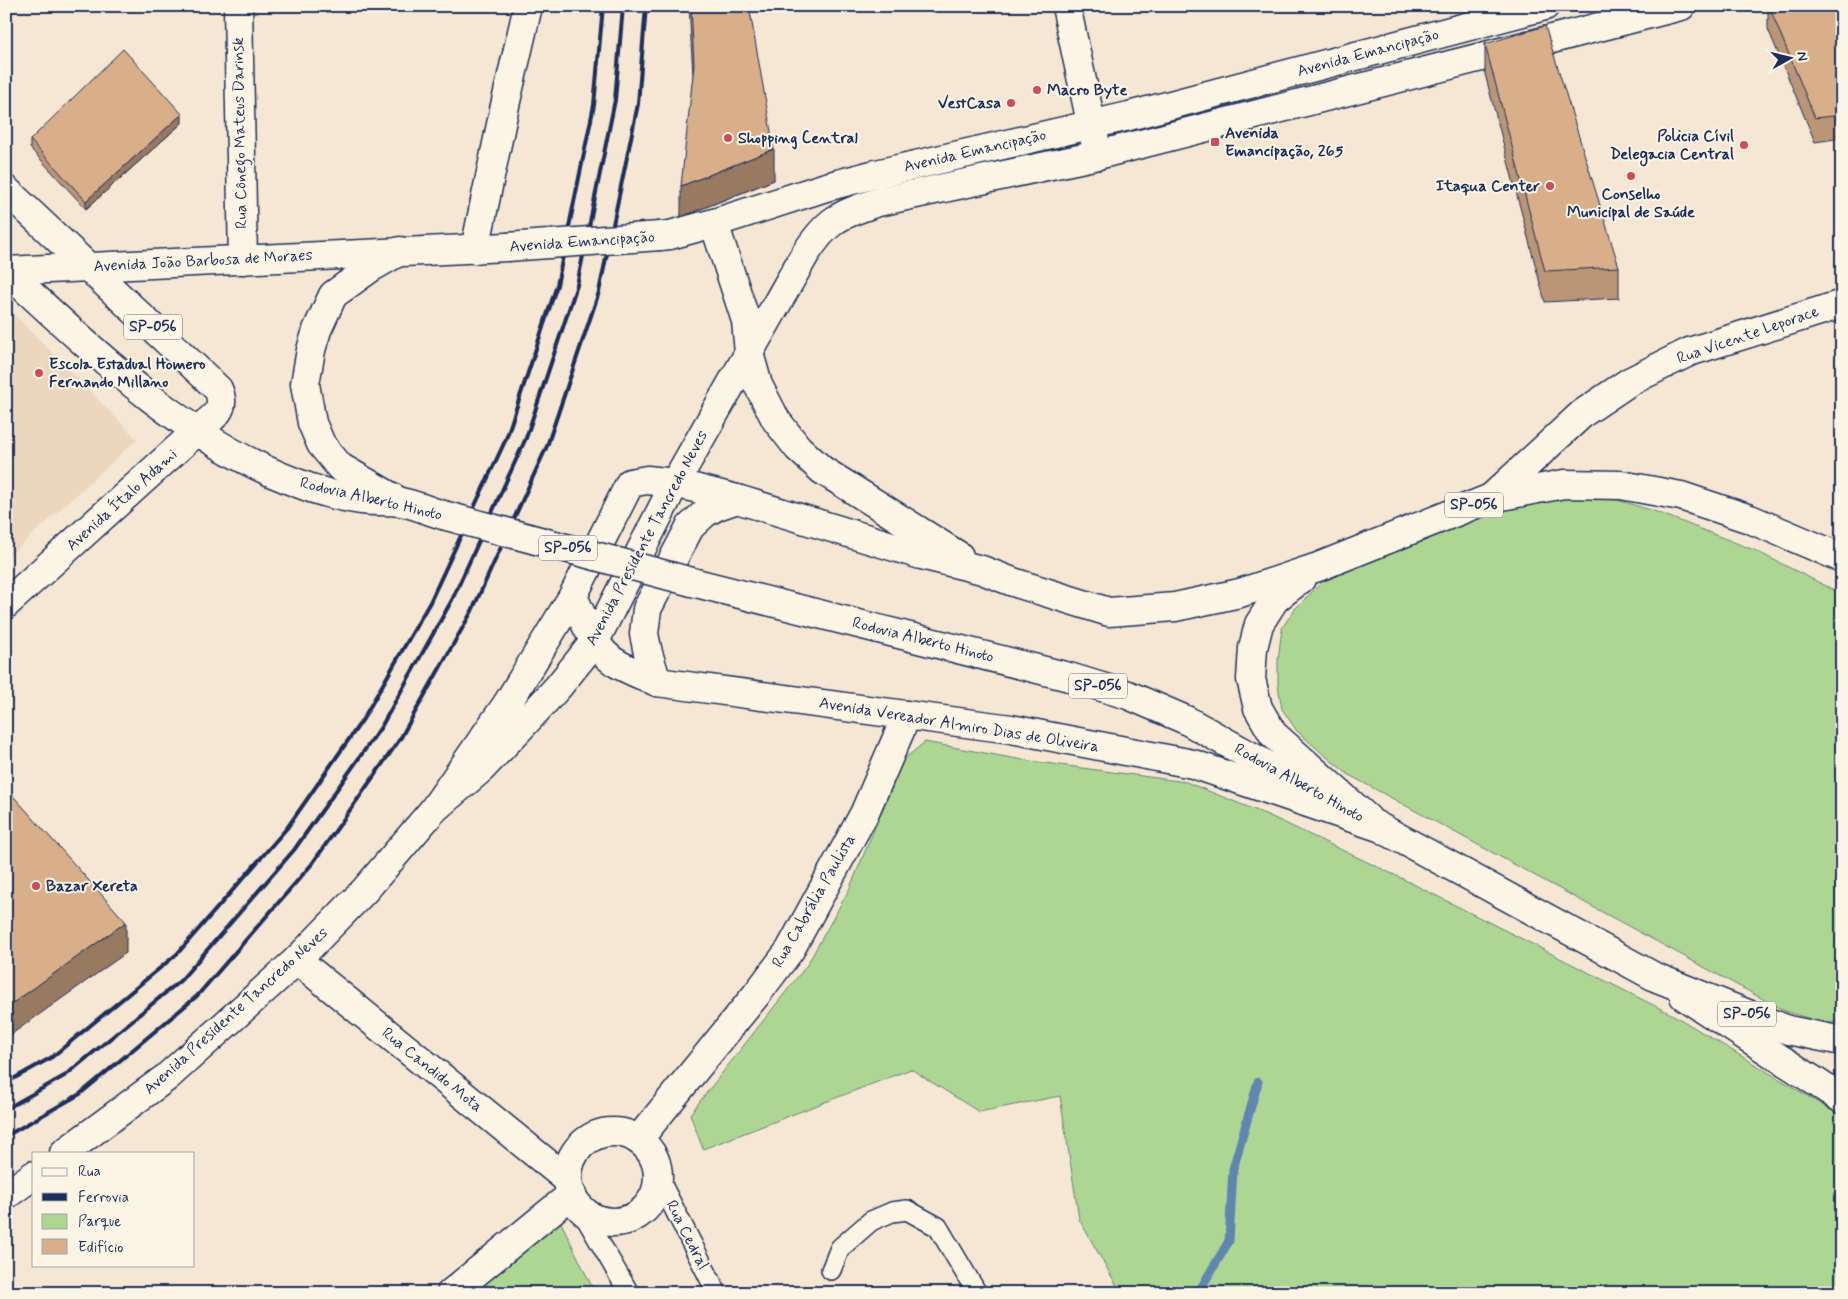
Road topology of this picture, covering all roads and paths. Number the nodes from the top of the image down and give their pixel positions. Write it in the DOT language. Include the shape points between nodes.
graph roads {
  1 [pos="238,6"];
  2 [pos="528,6"];
  3 [pos="1066,6"];
  4 [pos="1545,6"];
  5 [pos="1680,6"];
  6 [pos="1091,125"];
  7 [pos="1098,155"];
  8 [pos="6,190"];
  9 [pos="714,223"];
  10 [pos="818,235"];
  11 [pos="476,249"];
  12 [pos="400,251"];
  13 [pos="242,260"];
  14 [pos="87,266"];
  15 [pos="6,271"];
  16 [pos="1842,304"];
  17 [pos="750,353"];
  18 [pos="197,431"];
  19 [pos="675,483"];
  20 [pos="1491,498"];
  21 [pos="736,499"];
  22 [pos="400,502"];
  23 [pos="1842,558"];
  24 [pos="1318,567"];
  25 [pos="982,570"];
  26 [pos="573,596"];
  27 [pos="6,604"];
  28 [pos="594,641"];
  29 [pos="658,682"];
  30 [pos="907,715"];
  31 [pos="434,809"];
  32 [pos="1376,826"];
  33 [pos="296,960"];
  34 [pos="1655,977"];
  35 [pos="1842,1041"];
  36 [pos="1842,1098"];
  37 [pos="638,1140"];
  38 [pos="65,1152"];
  39 [pos="32,1176"];
  40 [pos="658,1177"];
  41 [pos="6,1194"];
  42 [pos="573,1194"];
  43 [pos="831,1270"];
  44 [pos="451,1293"];
  45 [pos="629,1293"];
  46 [pos="717,1293"];
  47 [pos="977,1293"];
  1 -- 13 [label="main road, Rua Cônego Mateus Darinsk"];
  2 -- 11 [label="main road"];
  3 -- 6 [label="main road"];
  4 -- 6 [label="main road, Avenida Emancipação"];
  5 -- 7 [label="main road, Avenida Emancipação"];
  6 -- 7 [label="main road"];
  6 -- 9 [label="main road, Avenida Emancipação" via="844,182"];
  7 -- 10 [label="main road, Avenida Emancipação" via="878,202 832,221"];
  8 -- 14 [label="main road, SP-056"];
  9 -- 11 [label="main road, Avenida Emancipação, bridge" via="670,235"];
  9 -- 17 [label="main road" via="746,321"];
  10 -- 17 [label="main road, Avenida Presidente Tancredo Neves"];
  11 -- 12 [label="main road, Avenida Emancipação"];
  12 -- 13 [label="main road, Avenida João Barbosa de Moraes"];
  12 -- 22 [label="main road" via="333,295 317,330 305,384 312,423 327,452 340,467"];
  13 -- 14 [label="main road, Avenida João Barbosa de Moraes"];
  14 -- 15 [label="main road, Avenida João Barbosa de Moraes"];
  14 -- 18 [label="main road, Avenida Ítalo Adami / SP-056" via="218,389 222,405"];
  15 -- 18 [label="main road, Rodovia Alberto Hinoto / SP-056" via="121,375"];
  16 -- 20 [label="main road, Rua Vicente Leporace" via="1689,352 1629,382 1583,413"];
  17 -- 19 [label="main road, Avenida Presidente Tancredo Neves"];
  17 -- 25 [label="main road" via="758,385 776,420 798,448 822,470"];
  18 -- 22 [label="main road, Rodovia Alberto Hinoto / SP-056" via="293,482 362,500"];
  18 -- 27 [label="main road, Avenida Ítalo Adami"];
  19 -- 21 [label="main road"];
  19 -- 26 [label="main road, Avenida Presidente Tancredo Neves" via="647,480 630,483"];
  19 -- 28 [label="main road, Avenida Presidente Tancredo Neves"];
  20 -- 23 [label="main road, SP-056" via="1564,484 1621,485 1689,499 1750,519"];
  20 -- 24 [label="main road, SP-056"];
  21 -- 25 [label="main road" via="921,555"];
  21 -- 29 [label="main road" via="705,513 690,527 647,609 644,634"];
  22 -- 32 [label="main road, Rodovia Alberto Hinoto / SP-056, bridge" via="692,582 1128,695 1186,720"];
  24 -- 25 [label="main road, SP-056" via="1240,592 1175,607 1109,612"];
  24 -- 32 [label="main road" via="1275,599 1259,624 1253,648 1251,680 1258,708 1273,734"];
  26 -- 28 [label="main road, Avenida Vereador Almiro Dias de Oliveira"];
  26 -- 31 [label="main road, Avenida Presidente Tancredo Neves" via="507,704"];
  28 -- 29 [label="main road, Avenida Vereador Almiro Dias de Oliveira" via="616,664"];
  28 -- 31 [label="main road, Avenida Presidente Tancredo Neves" via="558,688 521,728"];
  29 -- 30 [label="main road, Avenida Vereador Almiro Dias de Oliveira"];
  30 -- 32 [label="main road, Avenida Vereador Almiro Dias de Oliveira" via="1011,729 1193,764"];
  30 -- 37 [label="main road, Rua Cabrália Paulista" via="864,814 790,950"];
  31 -- 33 [label="main road, Avenida Presidente Tancredo Neves" via="365,890"];
  32 -- 34 [label="main road, Rodovia Alberto Hinoto / SP-056"];
  33 -- 38 [label="main road, Avenida Presidente Tancredo Neves" via="166,1077"];
  33 -- 42 [label="main road, Rua Candido Mota"];
  34 -- 35 [label="main road, Rodovia Alberto Hinoto / SP-056" via="1788,1030"];
  34 -- 36 [label="main road"];
  37 -- 40 [label="main road" via="648,1149"];
  37 -- 42 [label="main road" via="611,1132 585,1142 570,1165"];
  39 -- 41 [label="main road"];
  40 -- 42 [label="main road" via="648,1206 622,1221 592,1217"];
  40 -- 46 [label="lane, Rua Cedral"];
  42 -- 44 [label="main road"];
  42 -- 45 [label="lane"];
  43 -- 47 [label="lane" via="840,1248 871,1221 907,1210 938,1227"];
}
